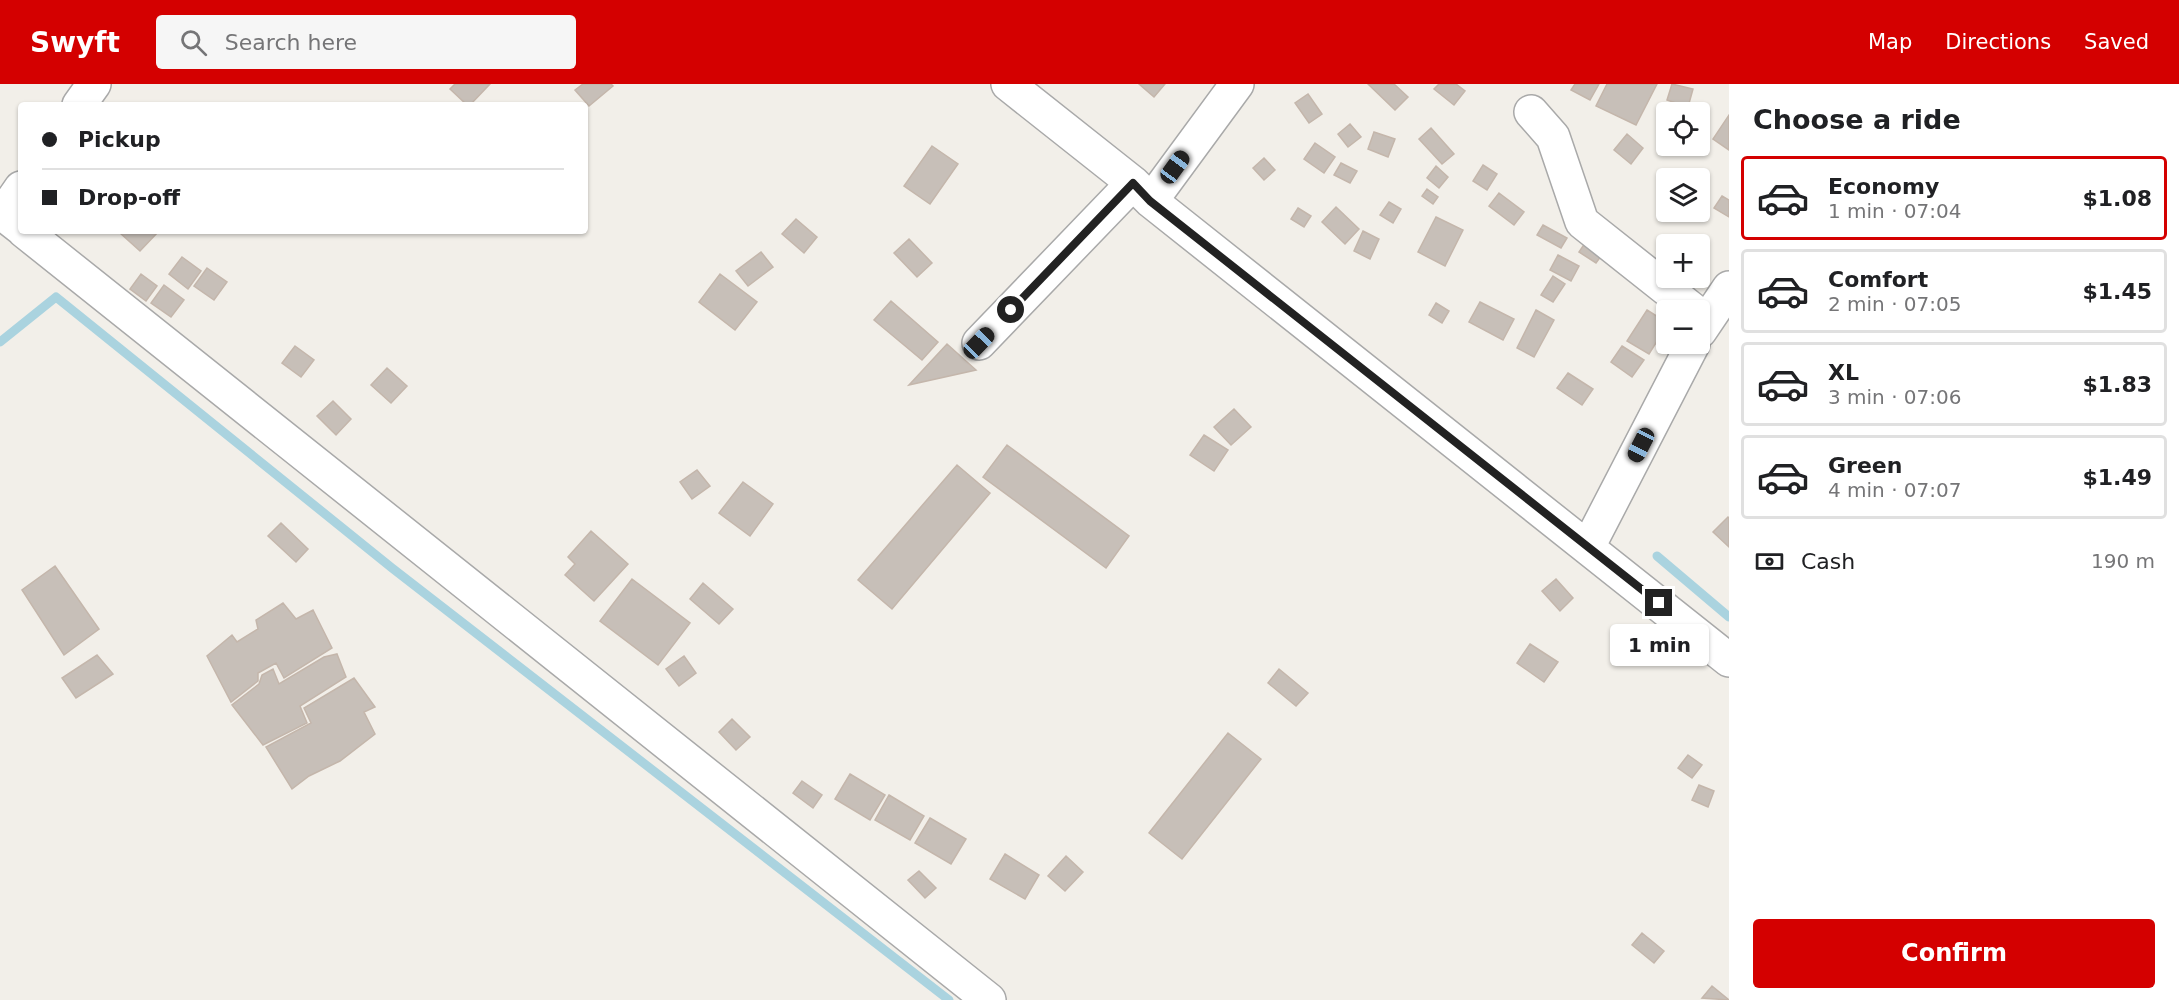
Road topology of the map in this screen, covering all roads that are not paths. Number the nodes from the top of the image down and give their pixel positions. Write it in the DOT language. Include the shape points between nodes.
graph roads {
  1 [pos="94,84"];
  2 [pos="1008,84"];
  3 [pos="1237,84"];
  4 [pos="81,102"];
  5 [pos="1531,112"];
  6 [pos="18,192"];
  7 [pos="1142,192"];
  8 [pos="18,226"];
  9 [pos="28,234"];
  10 [pos="1729,288"];
  11 [pos="1671,300"];
  12 [pos="1710,310"];
  13 [pos="979,343"];
  14 [pos="1683,354"];
  15 [pos="1588,546"];
  16 [pos="1729,660"];
  17 [pos="989,1000"];
  1 -- 4 [label="street"];
  2 -- 7 [label="street"];
  3 -- 7 [label="street"];
  5 -- 11 [label="street" via="1553,137 1582,222"];
  6 -- 8 [label="street" via="3,214"];
  7 -- 13 [label="street"];
  7 -- 15 [label="street"];
  9 -- 17 [label="street"];
  10 -- 12 [label="street"];
  14 -- 15 [label="street"];
  15 -- 16 [label="street"];
}
